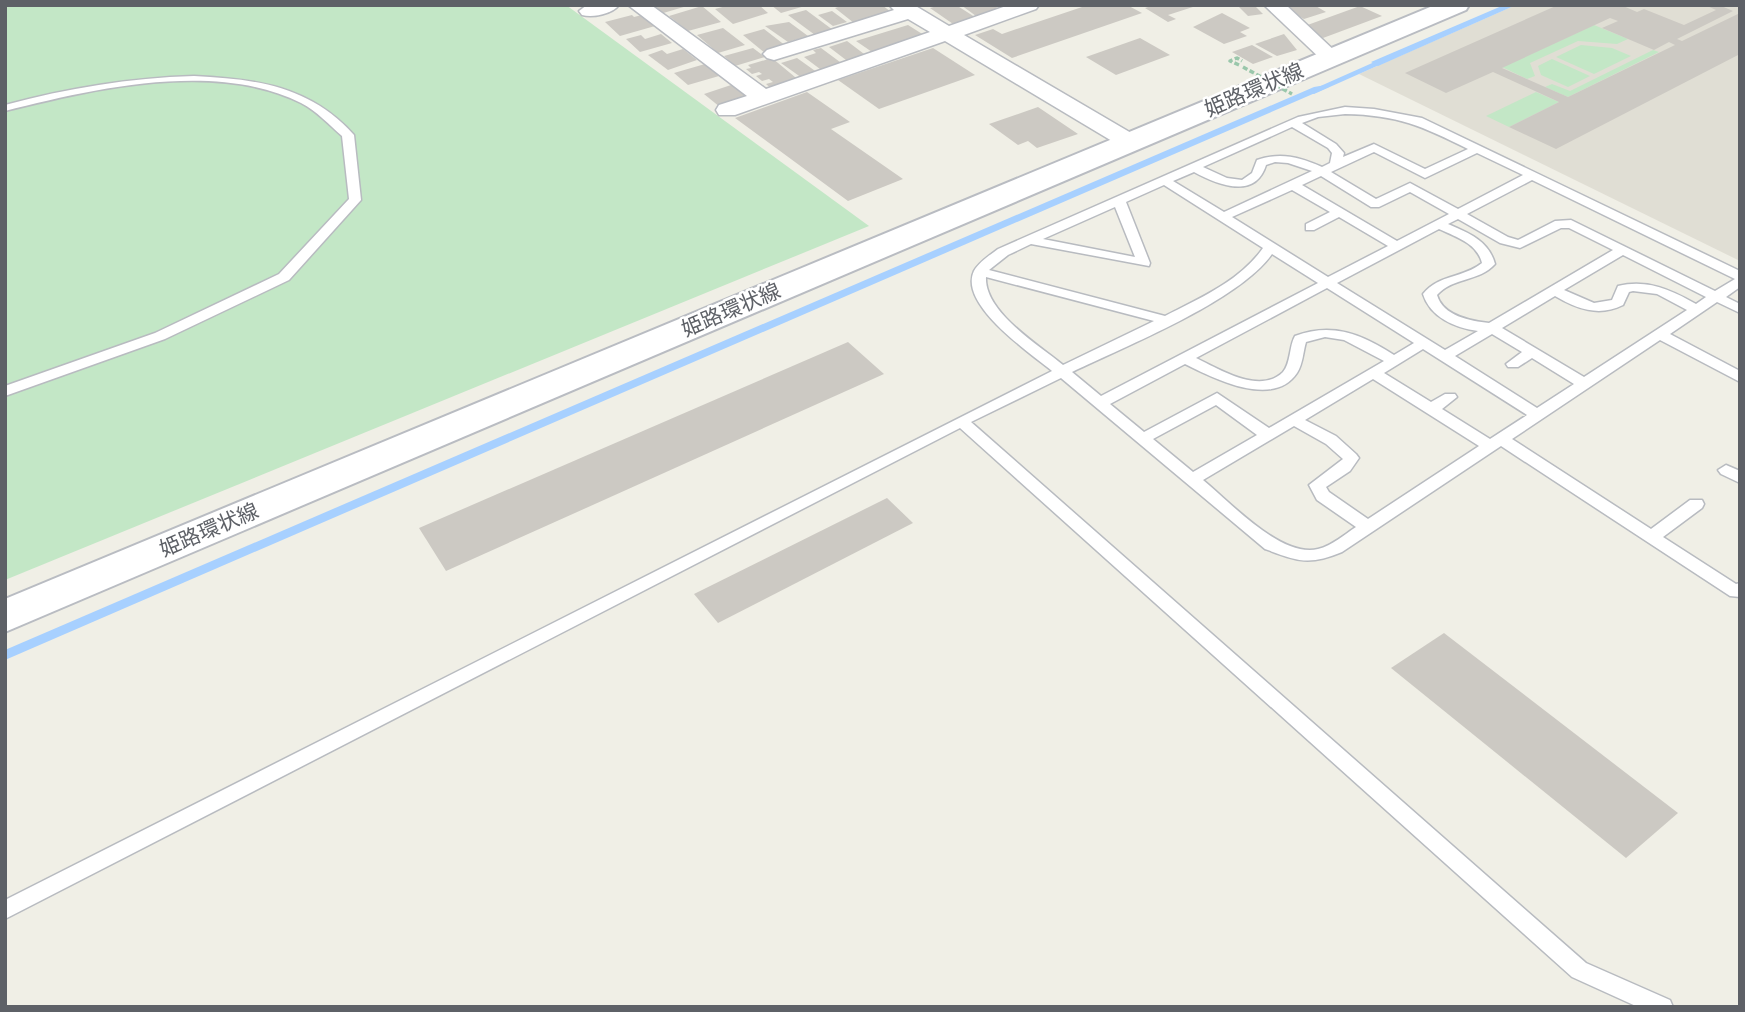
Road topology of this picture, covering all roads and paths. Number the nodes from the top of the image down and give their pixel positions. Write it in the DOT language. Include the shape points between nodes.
graph roads {
  1 [pos="638,5"];
  2 [pos="1029,5"];
  3 [pos="1274,5"];
  4 [pos="1457,5"];
  5 [pos="905,9"];
  6 [pos="948,34"];
  7 [pos="774,54"];
  8 [pos="1331,58"];
  9 [pos="1243,67"];
  10 [pos="1292,94"];
  11 [pos="764,97"];
  12 [pos="5,108"];
  13 [pos="727,110"];
  14 [pos="1293,123"];
  15 [pos="1130,142"];
  16 [pos="1479,148"];
  17 [pos="1335,165"];
  18 [pos="1194,167"];
  19 [pos="1320,172"];
  20 [pos="1532,175"];
  21 [pos="1164,180"];
  22 [pos="1293,185"];
  23 [pos="1119,201"];
  24 [pos="1339,212"];
  25 [pos="1458,214"];
  26 [pos="1223,217"];
  27 [pos="1438,224"];
  28 [pos="1310,227"];
  29 [pos="1030,240"];
  30 [pos="1397,246"];
  31 [pos="1270,247"];
  32 [pos="1622,250"];
  33 [pos="980,272"];
  34 [pos="1740,279"];
  35 [pos="1328,283"];
  36 [pos="1555,290"];
  37 [pos="1716,297"];
  38 [pos="1740,309"];
  39 [pos="1697,310"];
  40 [pos="1166,320"];
  41 [pos="1492,328"];
  42 [pos="1660,334"];
  43 [pos="1424,343"];
  44 [pos="1532,352"];
  45 [pos="1445,356"];
  46 [pos="1185,358"];
  47 [pos="1394,361"];
  48 [pos="1513,364"];
  49 [pos="1061,370"];
  50 [pos="1374,373"];
  51 [pos="1740,377"];
  52 [pos="1586,384"];
  53 [pos="5,391"];
  54 [pos="1450,397"];
  55 [pos="1100,403"];
  56 [pos="1430,409"];
  57 [pos="1538,415"];
  58 [pos="1294,420"];
  59 [pos="961,421"];
  60 [pos="1268,435"];
  61 [pos="1142,439"];
  62 [pos="1495,443"];
  63 [pos="1192,480"];
  64 [pos="1696,504"];
  65 [pos="1368,527"];
  66 [pos="1651,537"];
  67 [pos="1740,589"];
  68 [pos="5,616"];
  69 [pos="5,910"];
  70 [pos="1662,1007"];
  1 -- 11 [label="street"];
  2 -- 6 [label="street"];
  3 -- 8 [label="street"];
  4 -- 8 [label="main road, 姫路環状線"];
  5 -- 6 [label="street"];
  5 -- 7 [label="street"];
  6 -- 11 [label="street"];
  6 -- 15 [label="street"];
  8 -- 15 [label="main road, 姫路環状線"];
  9 -- 10 [label="path, bridge"];
  11 -- 13 [label="street"];
  12 -- 53 [label="lane" via="61,92 192,77 253,85 303,99 348,135 355,200 284,277 160,336"];
  14 -- 16 [label="lane" via="1320,112 1368,111 1418,120"];
  14 -- 17 [label="lane" via="1332,146 1338,153"];
  14 -- 18 [label="lane"];
  15 -- 68 [label="main road, 姫路環状線"];
  16 -- 17 [label="lane" via="1425,174 1374,146"];
  16 -- 20 [label="lane"];
  17 -- 19 [label="lane"];
  18 -- 19 [label="lane" via="1215,178 1243,183 1260,174 1261,163 1284,156"];
  18 -- 21 [label="lane"];
  19 -- 22 [label="lane"];
  19 -- 25 [label="lane" via="1375,204 1410,187"];
  20 -- 25 [label="lane"];
  20 -- 34 [label="lane"];
  21 -- 23 [label="lane"];
  21 -- 26 [label="lane"];
  22 -- 24 [label="lane"];
  22 -- 26 [label="lane"];
  23 -- 29 [label="lane"];
  23 -- 29 [label="lane" via="1144,263"];
  24 -- 28 [label="lane"];
  24 -- 30 [label="lane"];
  25 -- 27 [label="lane"];
  25 -- 32 [label="lane" via="1510,242 1520,244 1559,224 1570,224"];
  26 -- 31 [label="lane"];
  27 -- 30 [label="lane"];
  27 -- 41 [label="lane" via="1480,245 1489,264 1467,278 1444,280 1430,294 1433,304 1466,325"];
  29 -- 33 [label="lane" via="996,256"];
  30 -- 35 [label="lane"];
  31 -- 35 [label="lane"];
  31 -- 40 [label="lane" via="1258,266 1212,298"];
  32 -- 36 [label="lane"];
  32 -- 37 [label="lane"];
  33 -- 40 [label="lane"];
  33 -- 49 [label="lane" via="978,287 985,305"];
  34 -- 37 [label="lane"];
  35 -- 43 [label="lane"];
  35 -- 46 [label="lane"];
  36 -- 39 [label="lane" via="1581,305 1602,308 1618,302 1623,289 1640,287 1659,290"];
  36 -- 41 [label="lane"];
  37 -- 38 [label="lane"];
  37 -- 39 [label="lane"];
  39 -- 42 [label="lane"];
  40 -- 49 [label="lane"];
  41 -- 44 [label="lane"];
  41 -- 45 [label="lane"];
  42 -- 51 [label="lane"];
  42 -- 52 [label="lane"];
  43 -- 45 [label="lane"];
  43 -- 47 [label="lane"];
  44 -- 48 [label="lane"];
  44 -- 52 [label="lane"];
  45 -- 57 [label="lane"];
  46 -- 47 [label="lane" via="1235,382 1279,381 1294,366 1300,339 1331,332 1348,335"];
  46 -- 55 [label="lane"];
  47 -- 50 [label="lane"];
  49 -- 55 [label="lane"];
  49 -- 59 [label="lane"];
  50 -- 56 [label="lane"];
  50 -- 58 [label="lane"];
  52 -- 57 [label="lane"];
  54 -- 56 [label="lane"];
  55 -- 61 [label="lane"];
  56 -- 62 [label="lane"];
  57 -- 62 [label="lane"];
  58 -- 60 [label="lane"];
  58 -- 65 [label="lane" via="1331,440 1351,458 1338,473 1317,485 1323,496"];
  59 -- 69 [label="lane"];
  59 -- 70 [label="lane" via="1579,970"];
  60 -- 61 [label="lane" via="1217,398"];
  60 -- 63 [label="lane"];
  61 -- 63 [label="lane"];
  62 -- 65 [label="lane"];
  62 -- 66 [label="lane"];
  63 -- 65 [label="lane" via="1271,545 1302,556 1336,548"];
  64 -- 66 [label="lane"];
  66 -- 67 [label="lane" via="1736,593"];
}
